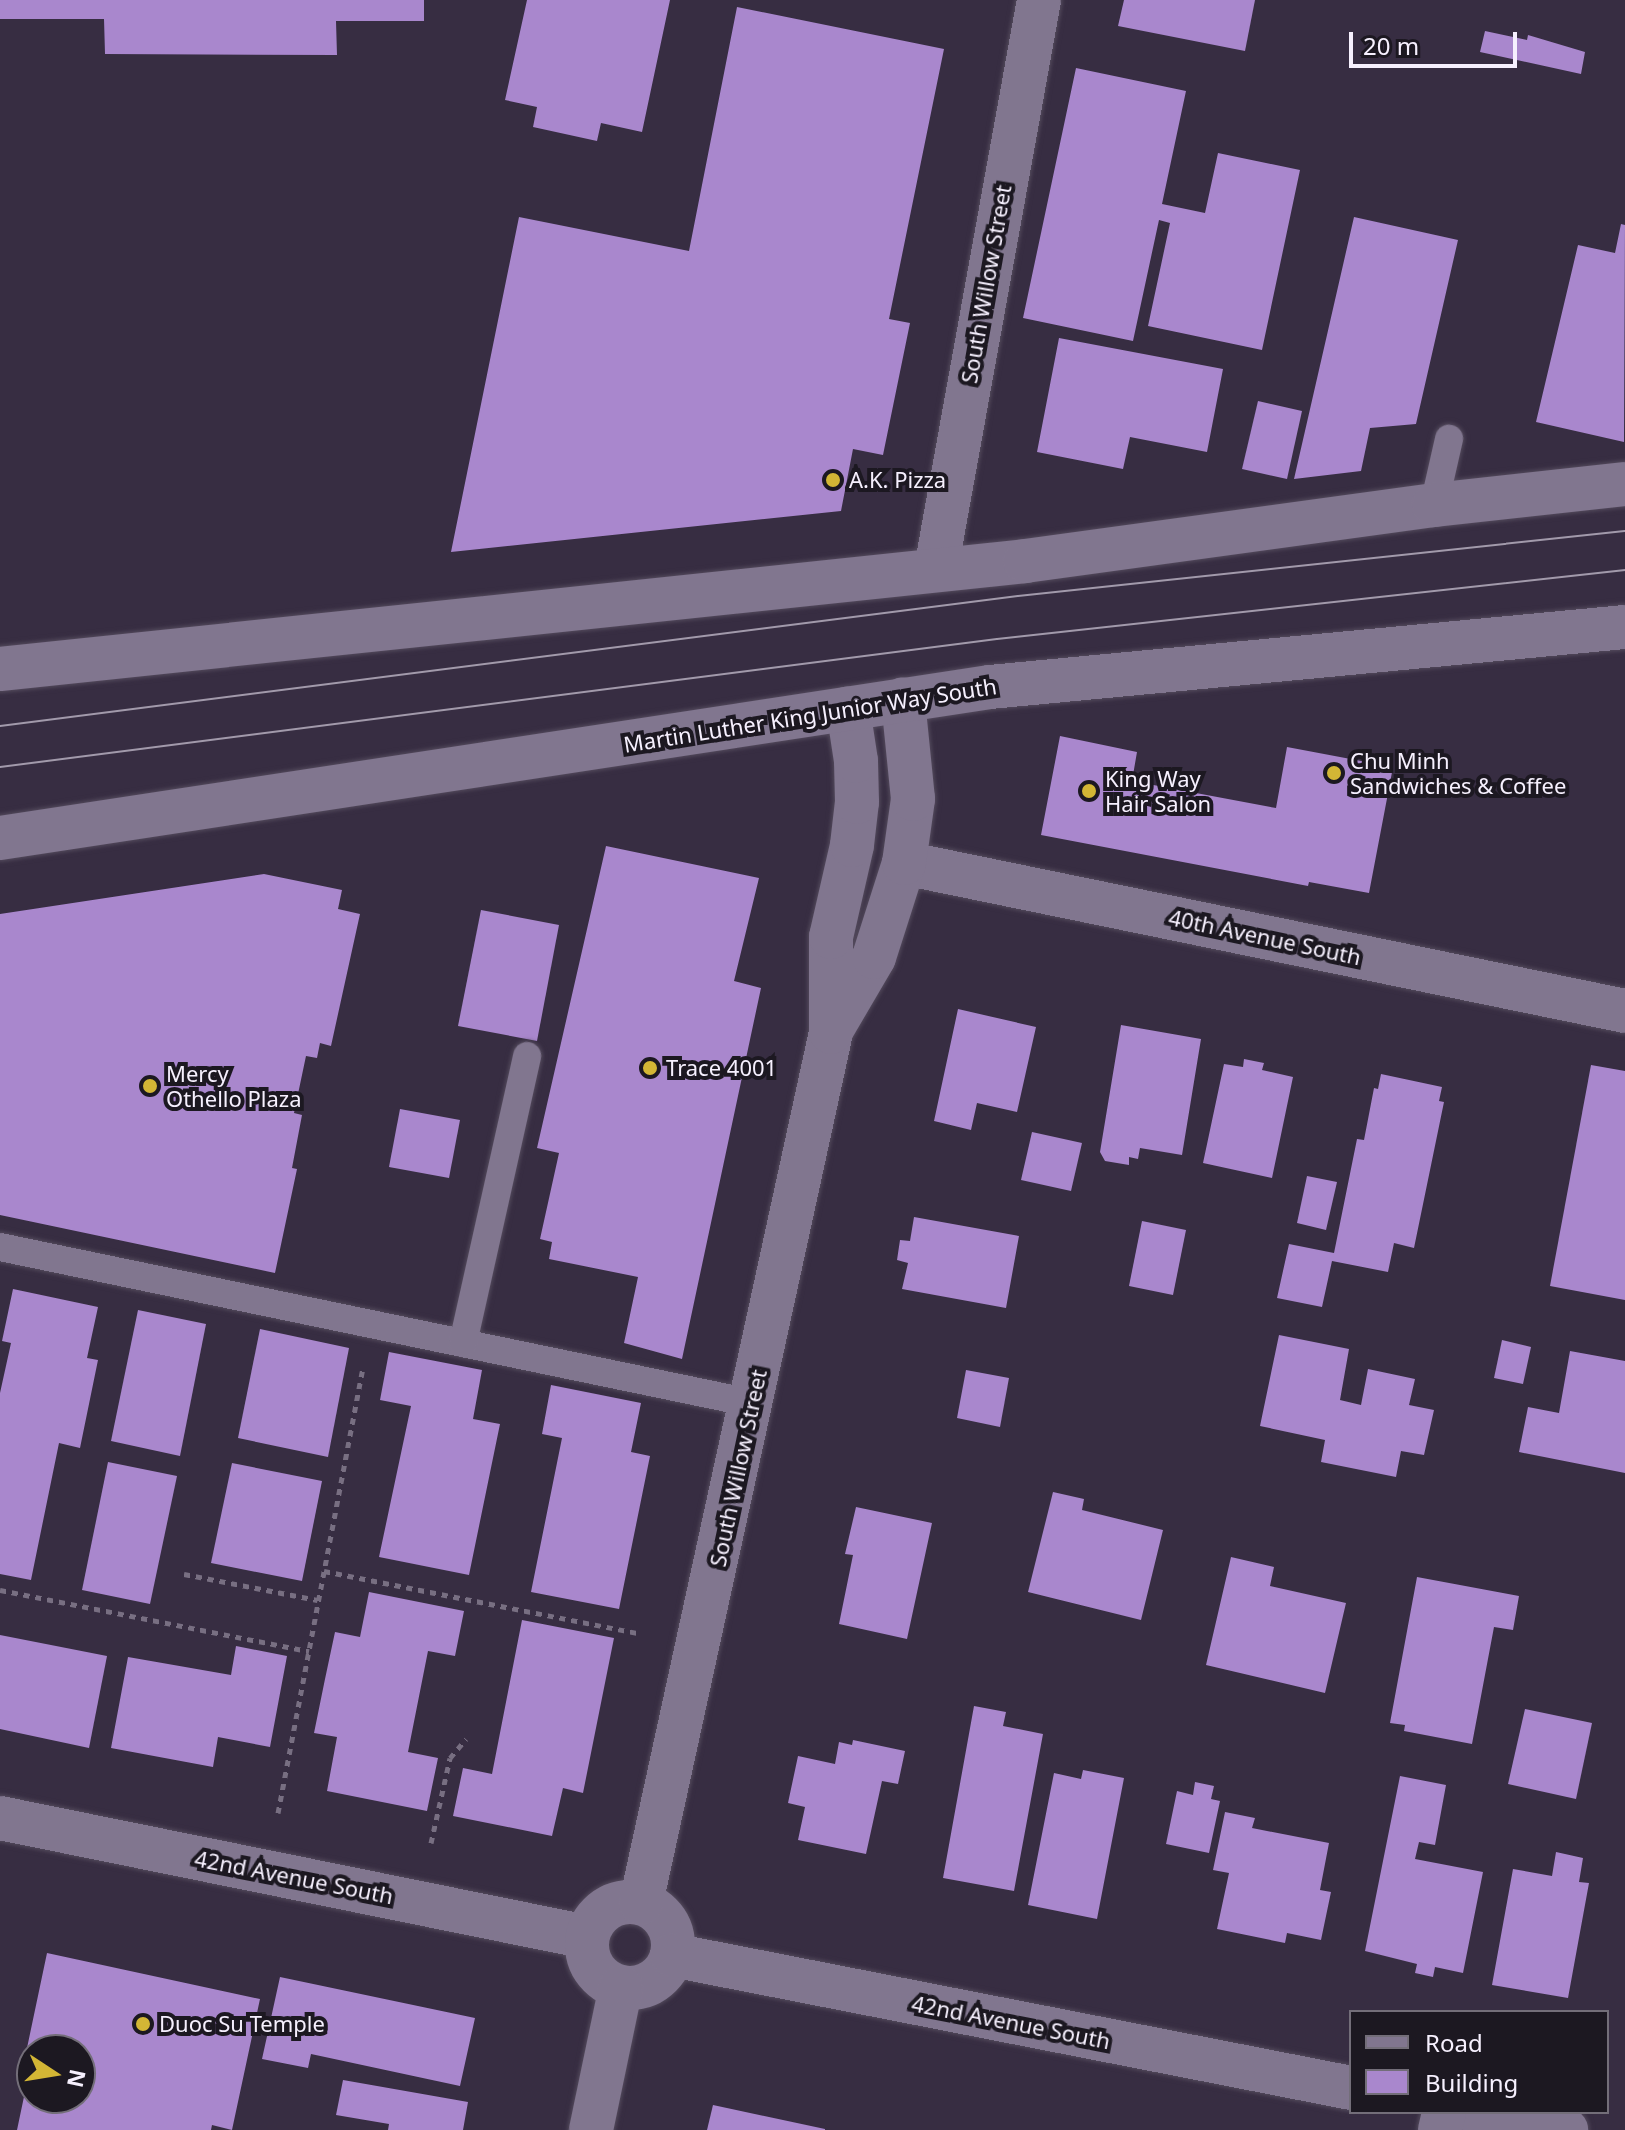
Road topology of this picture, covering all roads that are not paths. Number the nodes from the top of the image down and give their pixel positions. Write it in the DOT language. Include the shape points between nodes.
graph roads {
  1 [pos="1039,0"];
  2 [pos="1449,439"];
  3 [pos="1625,484"];
  4 [pos="1434,505"];
  5 [pos="936,569"];
  6 [pos="1625,627"];
  7 [pos="0,669"];
  8 [pos="903,700"];
  9 [pos="848,709"];
  10 [pos="0,838"];
  11 [pos="904,863"];
  12 [pos="1625,1011"];
  13 [pos="831,1032"];
  14 [pos="527,1056"];
  15 [pos="0,1247"];
  16 [pos="463,1343"];
  17 [pos="751,1403"];
  18 [pos="0,1818"];
  19 [pos="641,1903"];
  20 [pos="587,1937"];
  21 [pos="672,1955"];
  22 [pos="621,1987"];
  23 [pos="1349,2088"];
  24 [pos="1485,2114"];
  25 [pos="591,2130"];
  26 [pos="1566,2130"];
  1 -- 5 [label="street, South Willow Street"];
  2 -- 4 [label="lane"];
  3 -- 4 [label="street"];
  4 -- 5 [label="street"];
  5 -- 7 [label="street"];
  6 -- 8 [label="street, Martin Luther King Junior Way South" via="990,687"];
  8 -- 9 [label="street, Martin Luther King Junior Way South"];
  8 -- 11 [label="street, South Willow Street" via="913,799"];
  9 -- 10 [label="street, Martin Luther King Junior Way South"];
  9 -- 13 [label="street, South Willow Street" via="857,802 831,937"];
  11 -- 12 [label="street, 40th Avenue South"];
  11 -- 13 [label="street, South Willow Street" via="874,957"];
  13 -- 17 [label="street, South Willow Street"];
  14 -- 16 [label="lane"];
  15 -- 16 [label="lane"];
  16 -- 17 [label="lane"];
  17 -- 19 [label="street, South Willow Street"];
  18 -- 20 [label="street, 42nd Avenue South"];
  19 -- 20 [label="street" via="609,1907 598,1915"];
  19 -- 21 [label="street" via="662,1915 670,1927"];
  20 -- 22 [label="street" via="593,1968"];
  21 -- 22 [label="street" via="656,1979 644,1986"];
  21 -- 23 [label="street, 42nd Avenue South"];
  22 -- 25 [label="street"];
  24 -- 26 [label="street"];
}
